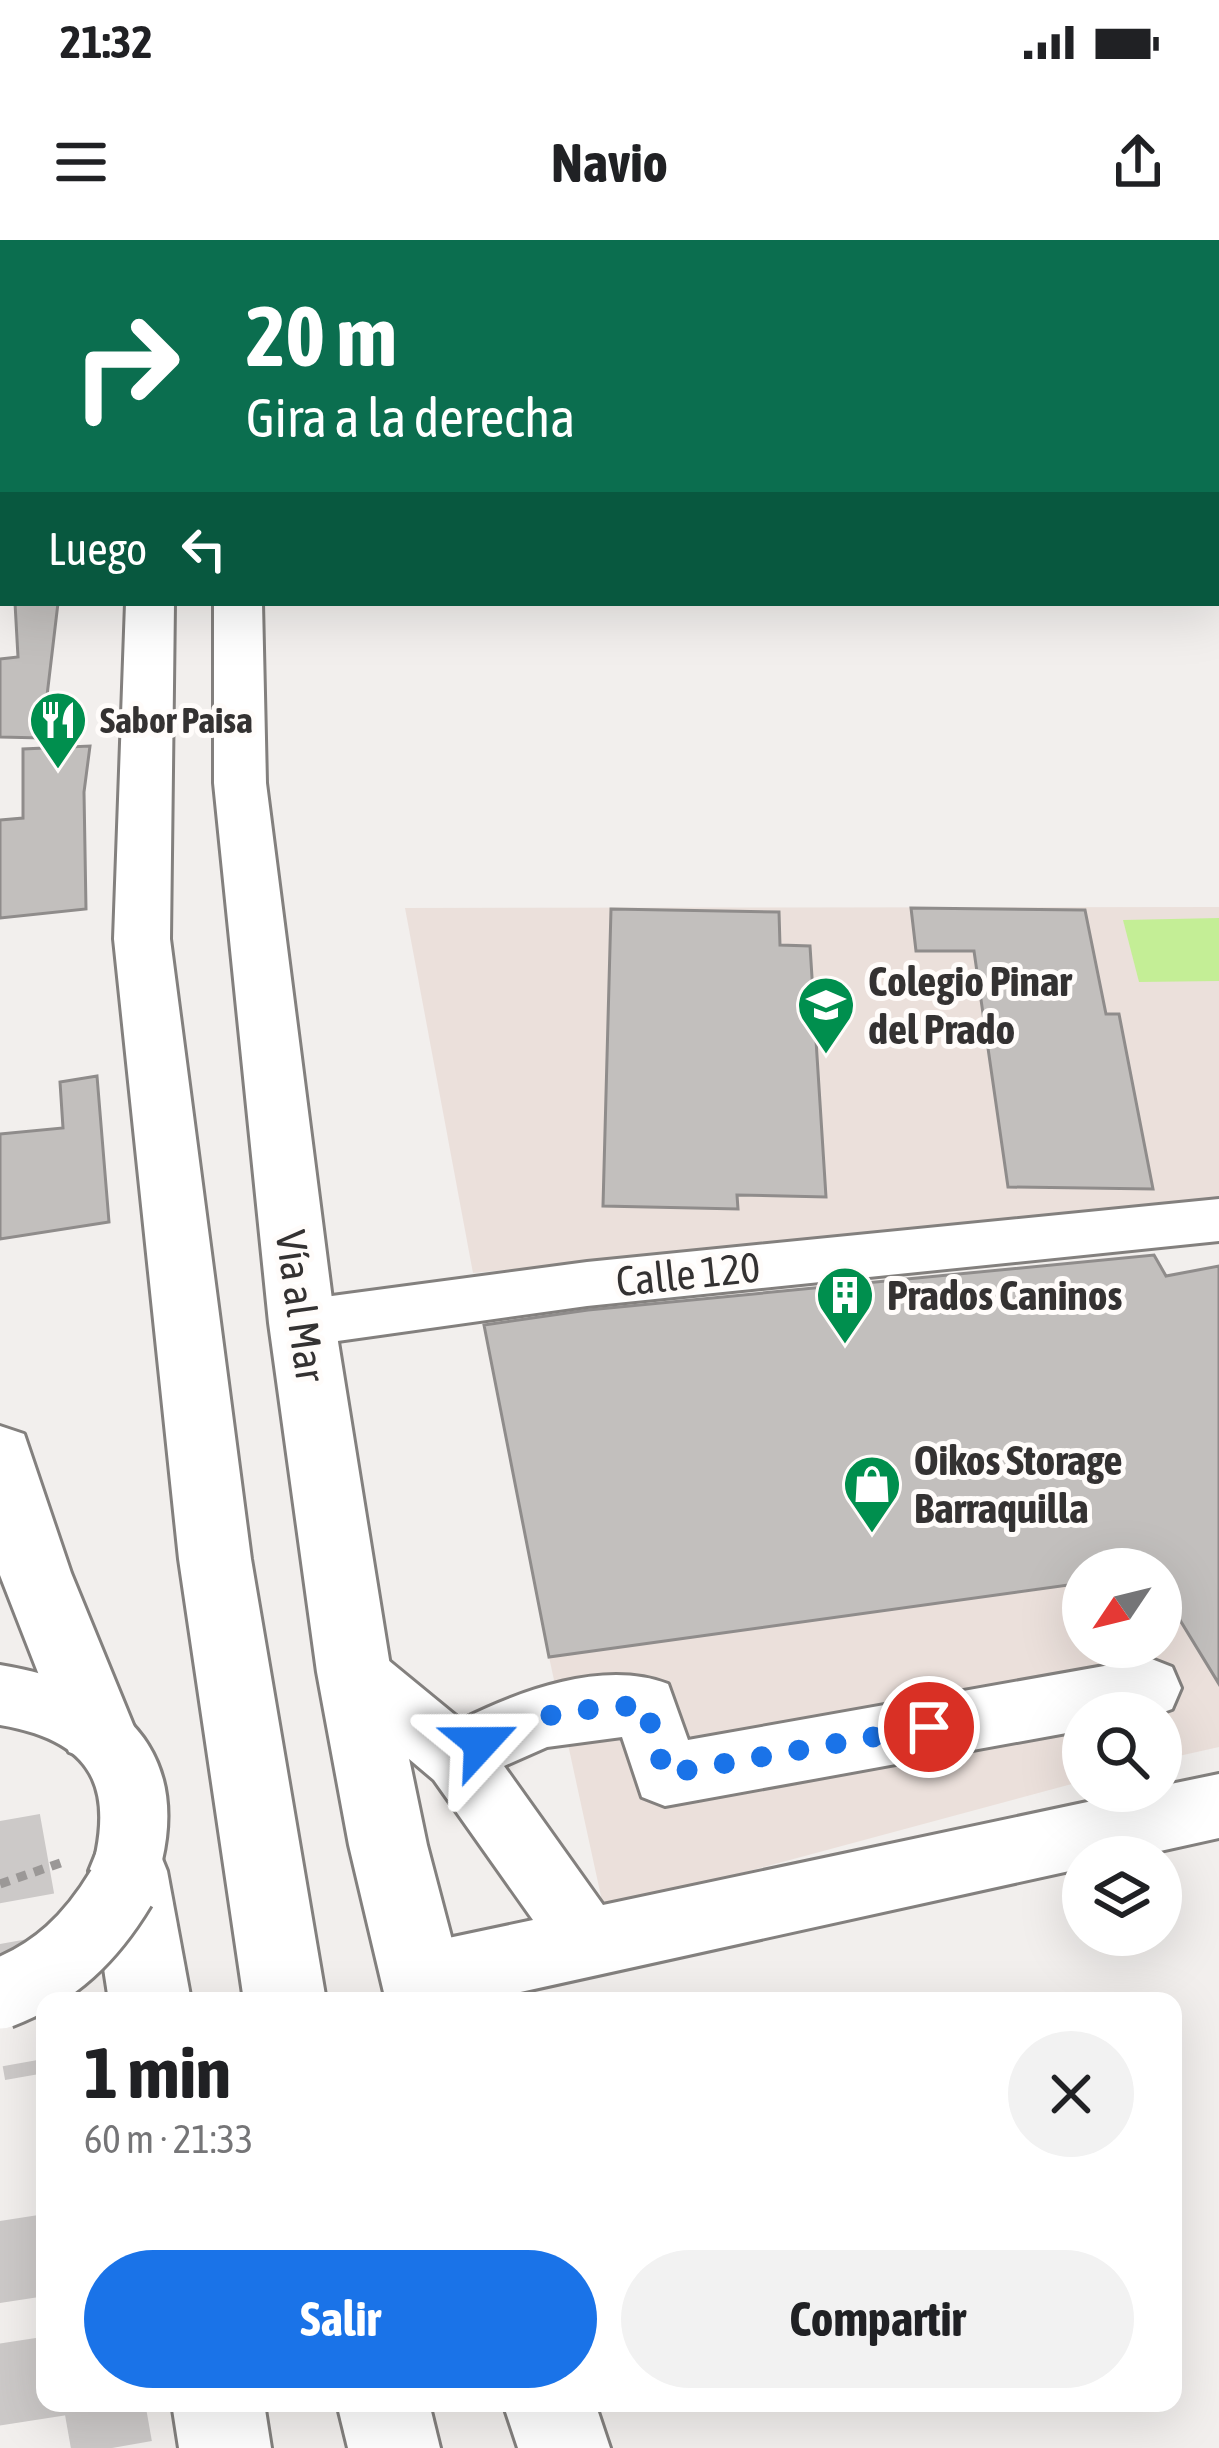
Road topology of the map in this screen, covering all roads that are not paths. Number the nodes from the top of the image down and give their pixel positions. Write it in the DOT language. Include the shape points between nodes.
graph roads {
  1 [pos="149,606"];
  2 [pos="238,606"];
  3 [pos="1219,1220"];
  4 [pos="302,1323"];
  5 [pos="0,1455"];
  6 [pos="354,1672"];
  7 [pos="1149,1688"];
  8 [pos="0,1695"];
  9 [pos="92,1724"];
  10 [pos="458,1758"];
  11 [pos="1219,1806"];
  12 [pos="124,1879"];
  13 [pos="590,1945"];
  14 [pos="424,1990"];
  15 [pos="148,1992"];
  16 [pos="284,1992"];
  17 [pos="0,1994"];
  18 [pos="219,2412"];
  19 [pos="384,2412"];
  20 [pos="552,2412"];
  21 [pos="225,2448"];
  22 [pos="394,2448"];
  23 [pos="564,2448"];
  1 -- 16 [label="main road" via="142,939 214,1559"];
  2 -- 4 [label="main road, Vía al Mar" via="240,783"];
  3 -- 4 [label="street, Calle 120" via="587,1284"];
  4 -- 6 [label="main road, Vía al Mar"];
  5 -- 9 [label="main road"];
  6 -- 10 [label="street"];
  6 -- 14 [label="main road, Vía al Mar"];
  7 -- 10 [label="street" via="665,1774 645,1705 558,1712 504,1728"];
  8 -- 9 [label="street" via="49,1701"];
  9 -- 12 [label="street" via="122,1756 135,1795 136,1837"];
  10 -- 13 [label="street"];
  11 -- 13 [label="street"];
  12 -- 15 [label="main road"];
  12 -- 17 [label="street, bridge" via="104,1919 69,1958"];
  13 -- 14 [label="street"];
  18 -- 21 [label="main road"];
  19 -- 22 [label="main road"];
  20 -- 23 [label="main road"];
}
